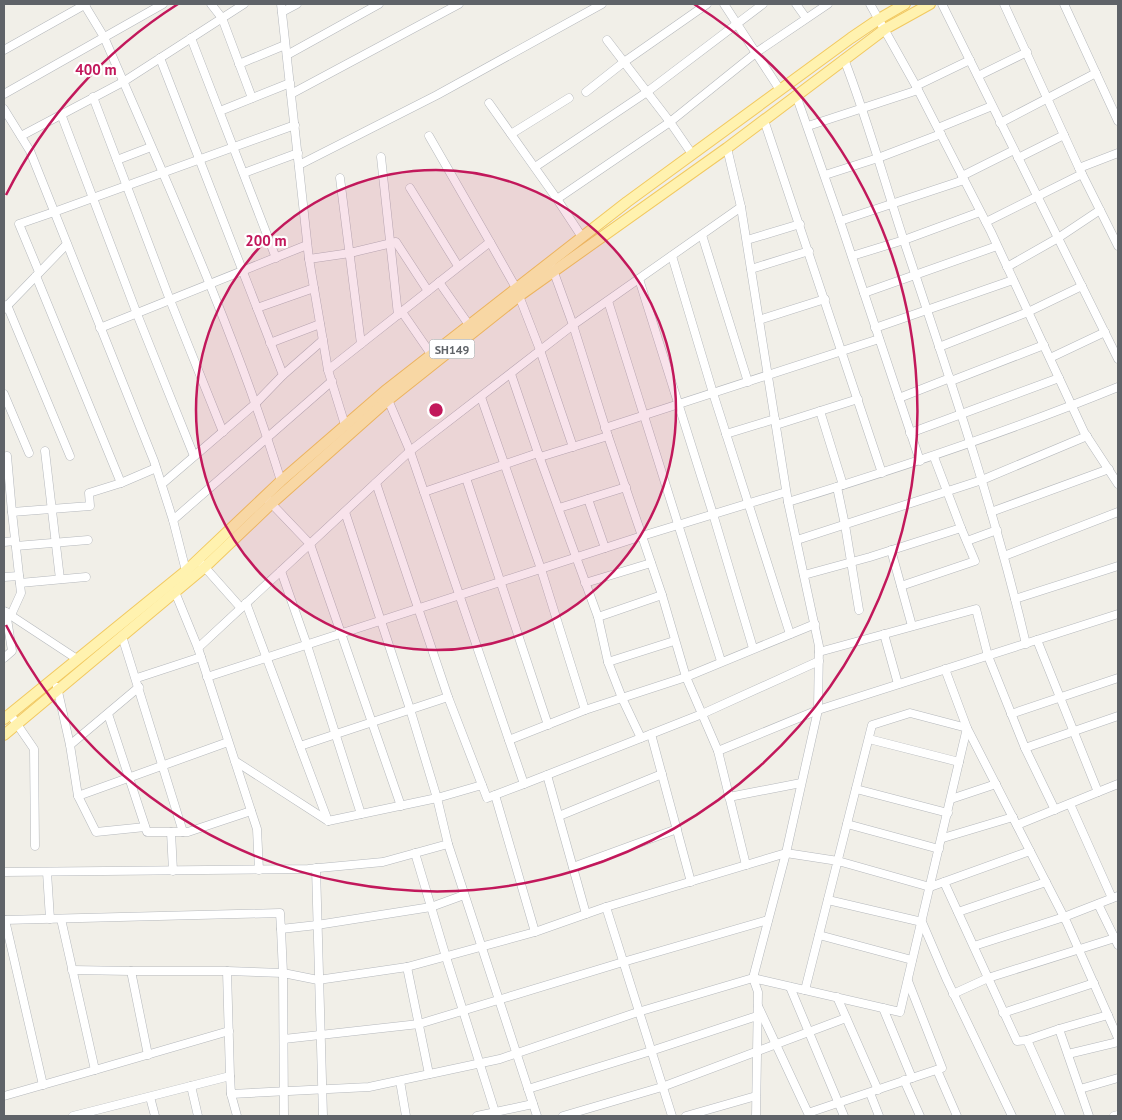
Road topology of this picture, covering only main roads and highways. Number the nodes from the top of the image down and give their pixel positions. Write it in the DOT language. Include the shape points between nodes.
graph roads {
  1 [pos="905,4"];
  2 [pos="930,4"];
  3 [pos="518,292"];
  4 [pos="386,395"];
  5 [pos="268,501"];
  6 [pos="202,563"];
  7 [pos="7,716"];
  8 [pos="4,735"];
  1 -- 3 [label="main road, SH149" via="879,18 692,154 582,236"];
  2 -- 3 [label="main road, SH149" via="885,29 554,272"];
  3 -- 4 [label="main road, SH149"];
  3 -- 4 [label="main road, SH149" via="469,325"];
  4 -- 5 [label="main road, SH149"];
  4 -- 5 [label="main road, SH149" via="282,481"];
  5 -- 6 [label="main road, SH149"];
  6 -- 7 [label="main road, SH149" via="186,571"];
  6 -- 8 [label="main road, SH149" via="175,592"];
}
